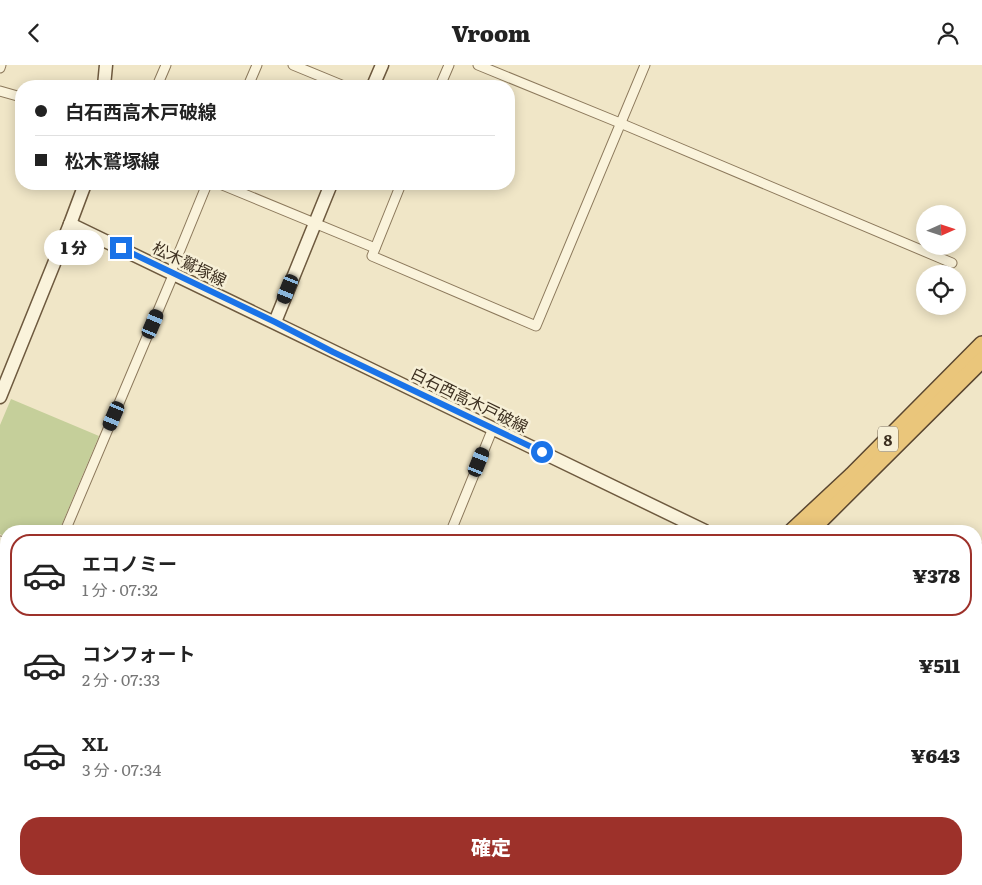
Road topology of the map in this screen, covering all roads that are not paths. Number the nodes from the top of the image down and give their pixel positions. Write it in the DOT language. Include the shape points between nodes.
graph roads {
  1 [pos="106,65"];
  2 [pos="166,65"];
  3 [pos="258,65"];
  4 [pos="293,65"];
  5 [pos="382,65"];
  6 [pos="449,65"];
  7 [pos="478,65"];
  8 [pos="645,65"];
  9 [pos="105,80"];
  10 [pos="160,80"];
  11 [pos="251,80"];
  12 [pos="329,80"];
  13 [pos="375,80"];
  14 [pos="443,80"];
  15 [pos="515,80"];
  16 [pos="515,80"];
  17 [pos="0,91"];
  18 [pos="15,95"];
  19 [pos="620,123"];
  20 [pos="82,190"];
  21 [pos="205,190"];
  22 [pos="235,190"];
  23 [pos="328,190"];
  24 [pos="399,190"];
  25 [pos="314,222"];
  26 [pos="70,224"];
  27 [pos="375,248"];
  28 [pos="952,263"];
  29 [pos="173,272"];
  30 [pos="275,322"];
  31 [pos="982,345"];
  32 [pos="982,360"];
  33 [pos="0,397"];
  34 [pos="492,428"];
  35 [pos="68,525"];
  36 [pos="453,525"];
  37 [pos="693,525"];
  38 [pos="798,525"];
  39 [pos="816,525"];
  1 -- 9 [label="main road"];
  2 -- 10 [label="street"];
  3 -- 11 [label="street"];
  4 -- 12 [label="street"];
  5 -- 13 [label="main road"];
  6 -- 14 [label="street"];
  7 -- 16 [label="street"];
  8 -- 19 [label="street"];
  15 -- 19 [label="street"];
  17 -- 18 [label="street"];
  19 -- 27 [label="street" via="536,326 372,256"];
  19 -- 28 [label="street"];
  20 -- 26 [label="main road"];
  21 -- 29 [label="street"];
  22 -- 25 [label="street"];
  23 -- 25 [label="main road"];
  24 -- 27 [label="street"];
  25 -- 27 [label="street"];
  25 -- 30 [label="main road"];
  26 -- 29 [label="main road, 松木鷲塚線"];
  26 -- 33 [label="main road"];
  29 -- 30 [label="main road, 松木鷲塚線"];
  29 -- 35 [label="street"];
  30 -- 34 [label="main road, 白石西高木戸破線"];
  31 -- 38 [label="highway, 8"];
  32 -- 39 [label="highway, 8"];
  34 -- 36 [label="street"];
  34 -- 37 [label="main road, 白石西高木戸破線"];
}
